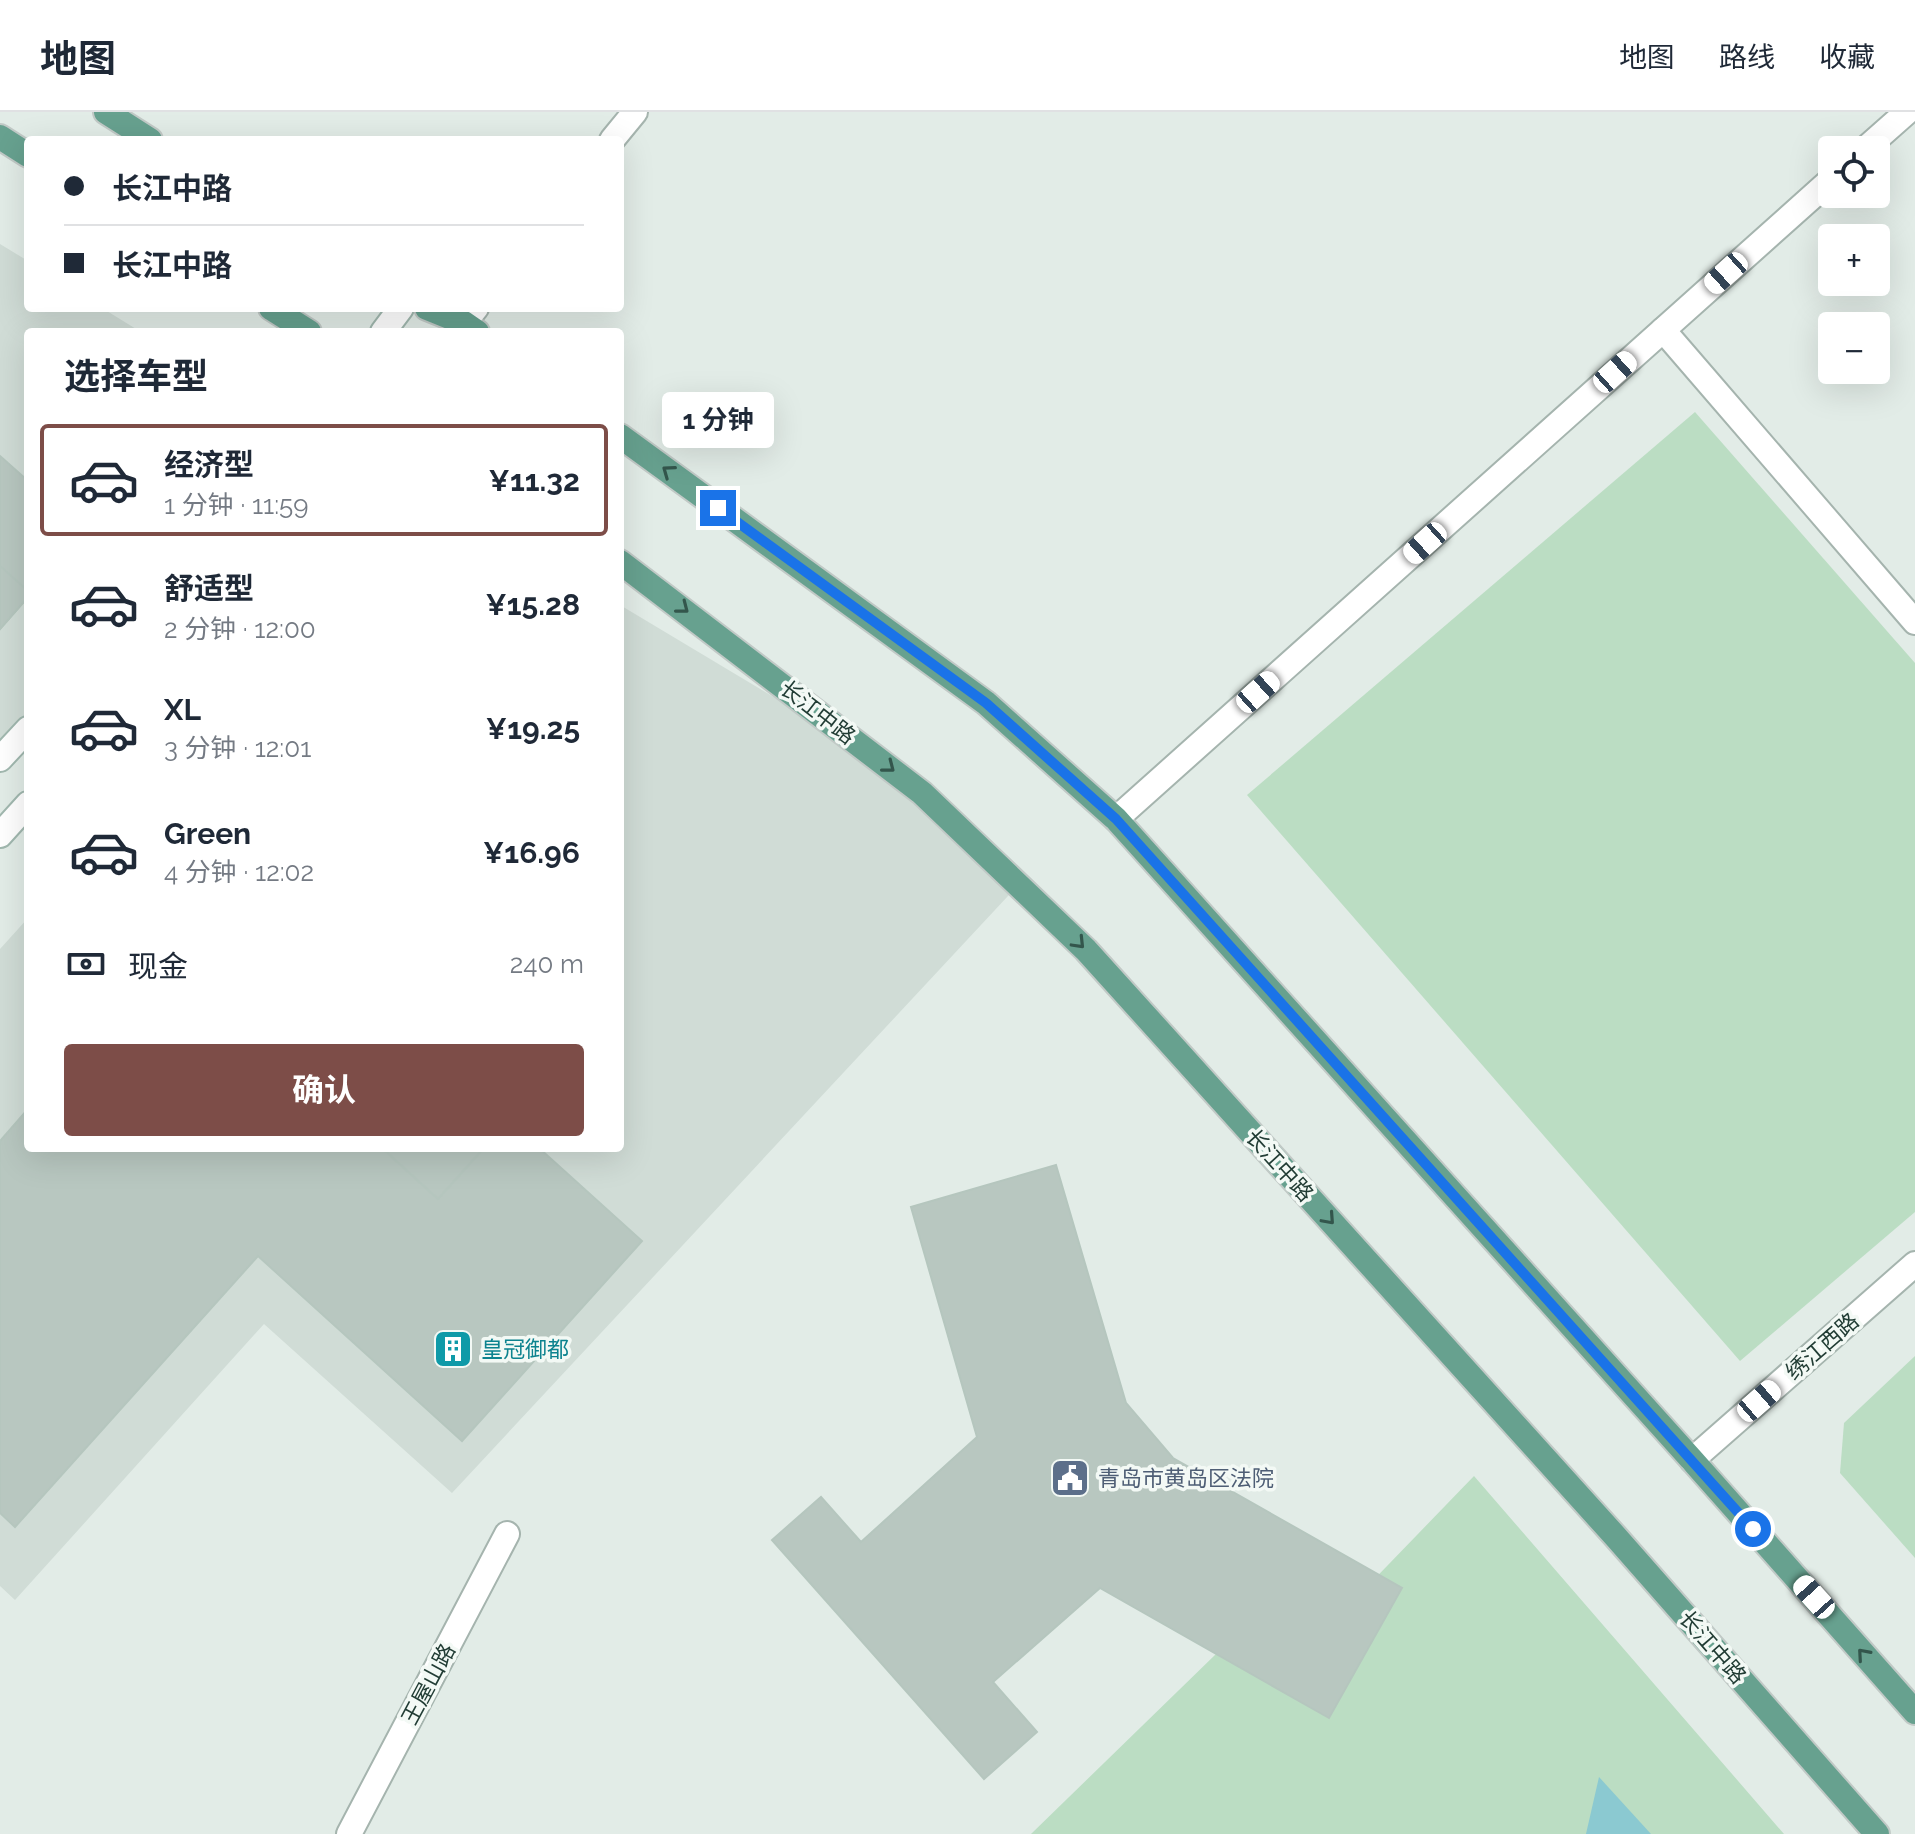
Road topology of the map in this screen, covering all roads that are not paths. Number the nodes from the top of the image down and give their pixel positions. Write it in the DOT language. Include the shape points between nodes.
graph roads {
  1 [pos="106,112"];
  2 [pos="635,112"];
  3 [pos="1907,112"];
  4 [pos="144,136"];
  5 [pos="615,136"];
  6 [pos="1880,136"];
  7 [pos="0,137"];
  8 [pos="24,152"];
  9 [pos="1818,192"];
  10 [pos="277,312"];
  11 [pos="437,312"];
  12 [pos="468,324"];
  13 [pos="303,328"];
  14 [pos="1663,330"];
  15 [pos="624,439"];
  16 [pos="624,565"];
  17 [pos="1915,622"];
  18 [pos="24,733"];
  19 [pos="0,759"];
  20 [pos="24,808"];
  21 [pos="1116,819"];
  22 [pos="0,835"];
  23 [pos="1915,1264"];
  24 [pos="1692,1460"];
  25 [pos="507,1534"];
  26 [pos="1915,1712"];
  27 [pos="349,1834"];
  28 [pos="1877,1834"];
  1 -- 4 [label="main road"];
  2 -- 5 [label="street"];
  3 -- 6 [label="street"];
  7 -- 8 [label="main road"];
  9 -- 14 [label="street"];
  10 -- 13 [label="main road"];
  11 -- 12 [label="main road"];
  14 -- 17 [label="street"];
  14 -- 21 [label="street"];
  21 -- 15 [label="main road, one-way" via="986,703"];
  16 -- 28 [label="main road, 长江中路, one-way" via="922,793 1077,940"];
  18 -- 19 [label="street"];
  20 -- 22 [label="street"];
  21 -- 24 [label="main road"];
  23 -- 24 [label="street, 绣江西路"];
  26 -- 24 [label="main road, one-way"];
  25 -- 27 [label="street, 王屋山路"];
}
